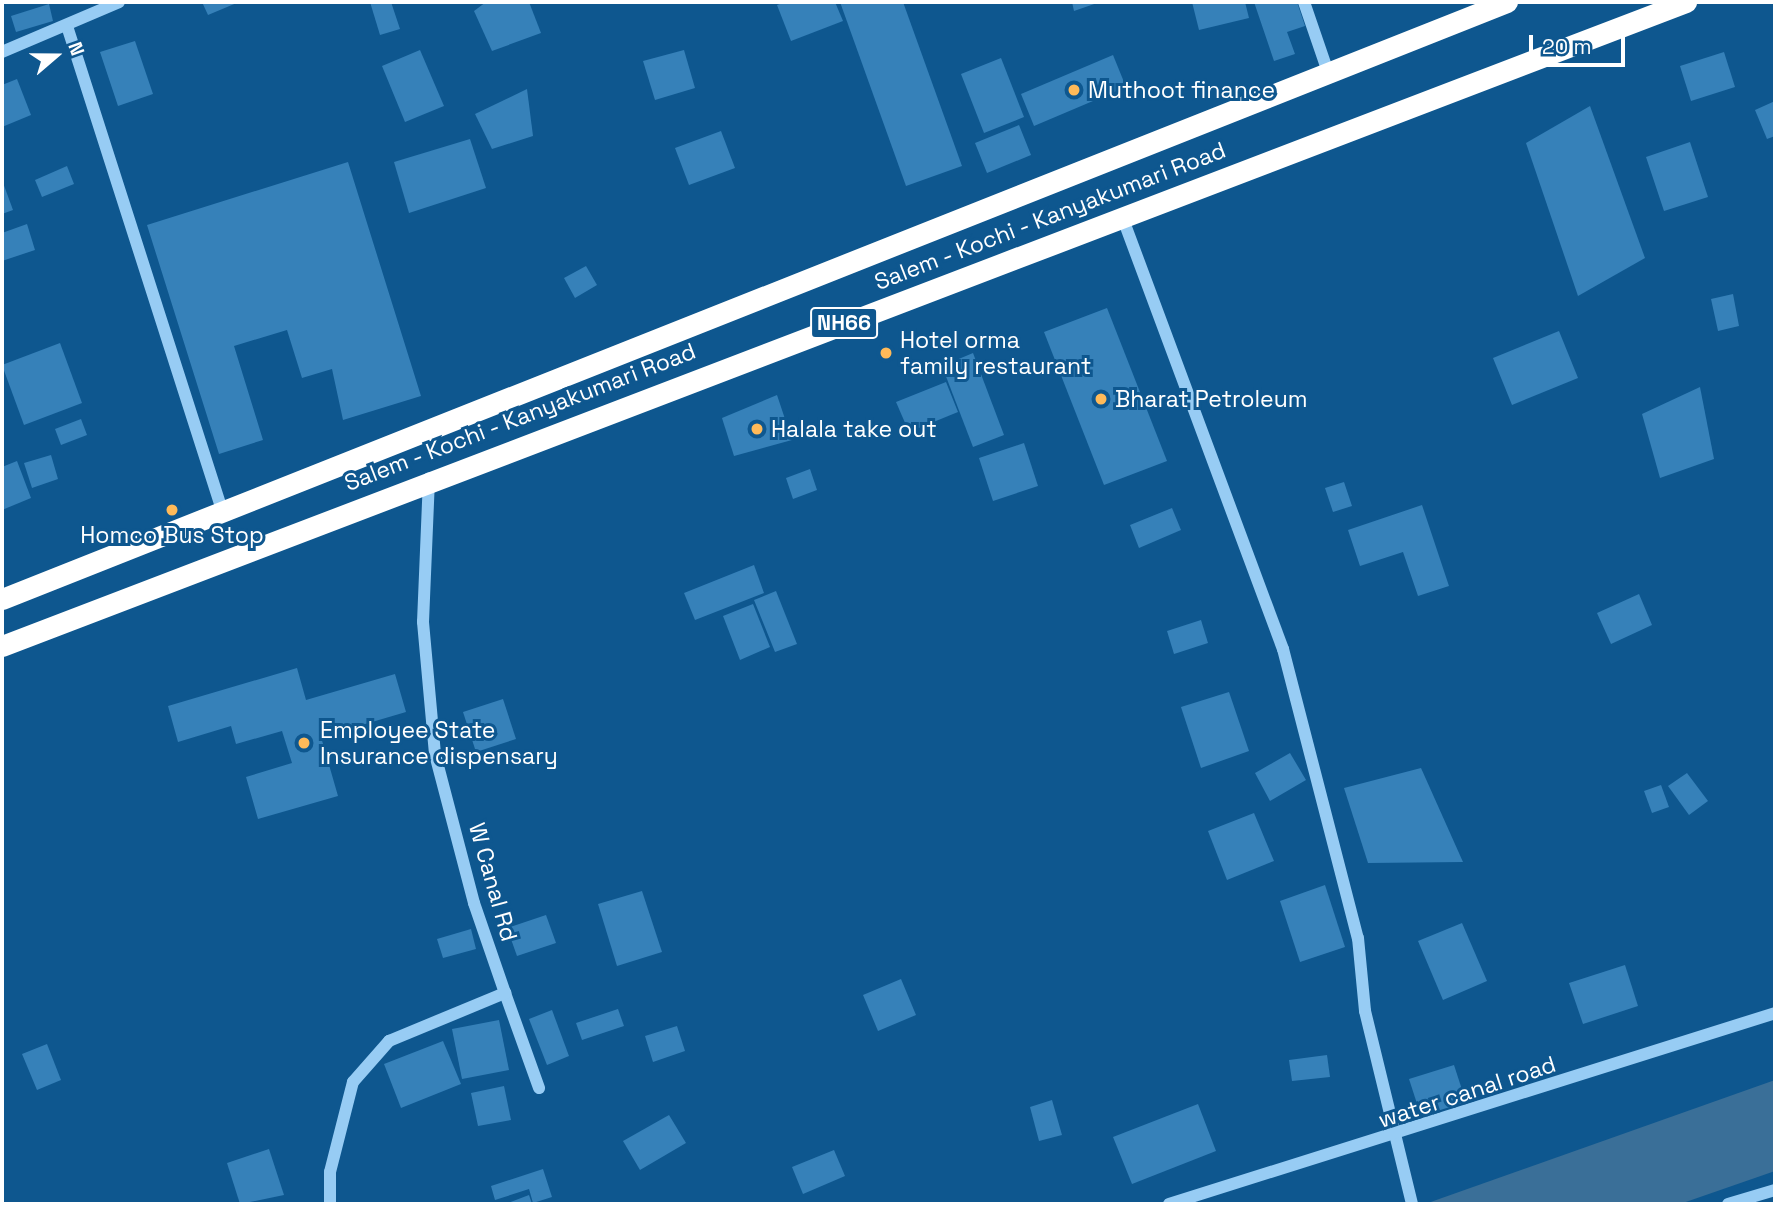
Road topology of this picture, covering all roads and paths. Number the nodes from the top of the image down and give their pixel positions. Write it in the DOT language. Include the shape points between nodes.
graph roads {
  1 [pos="120,2"];
  2 [pos="1304,2"];
  3 [pos="1507,2"];
  4 [pos="1686,2"];
  5 [pos="67,26"];
  6 [pos="2,52"];
  7 [pos="1328,72"];
  8 [pos="1123,219"];
  9 [pos="429,478"];
  10 [pos="222,510"];
  11 [pos="2,599"];
  12 [pos="2,646"];
  13 [pos="505,993"];
  14 [pos="1775,1013"];
  15 [pos="539,1088"];
  16 [pos="1392,1139"];
  17 [pos="1775,1191"];
  18 [pos="1736,1203"];
  19 [pos="330,1204"];
  20 [pos="1169,1204"];
  21 [pos="1412,1204"];
  1 -- 5 [label="street"];
  2 -- 7 [label="street"];
  3 -- 7 [label="highway"];
  4 -- 8 [label="highway, Salem - Kochi - Kanyakumari Road / NH66"];
  5 -- 6 [label="street"];
  5 -- 10 [label="street"];
  7 -- 10 [label="highway"];
  8 -- 9 [label="highway, Salem - Kochi - Kanyakumari Road / NH66"];
  8 -- 16 [label="street" via="1283,649 1358,937 1365,1011"];
  9 -- 12 [label="highway, Salem - Kochi - Kanyakumari Road / NH66"];
  9 -- 13 [label="street, W Canal Rd" via="423,622 435,754 474,903"];
  10 -- 11 [label="highway"];
  13 -- 15 [label="street, W Canal Rd"];
  13 -- 19 [label="street" via="389,1041 353,1082 330,1172"];
  14 -- 16 [label="street, water canal road"];
  16 -- 20 [label="street, water canal road"];
  16 -- 21 [label="street"];
  17 -- 18 [label="street"];
}
